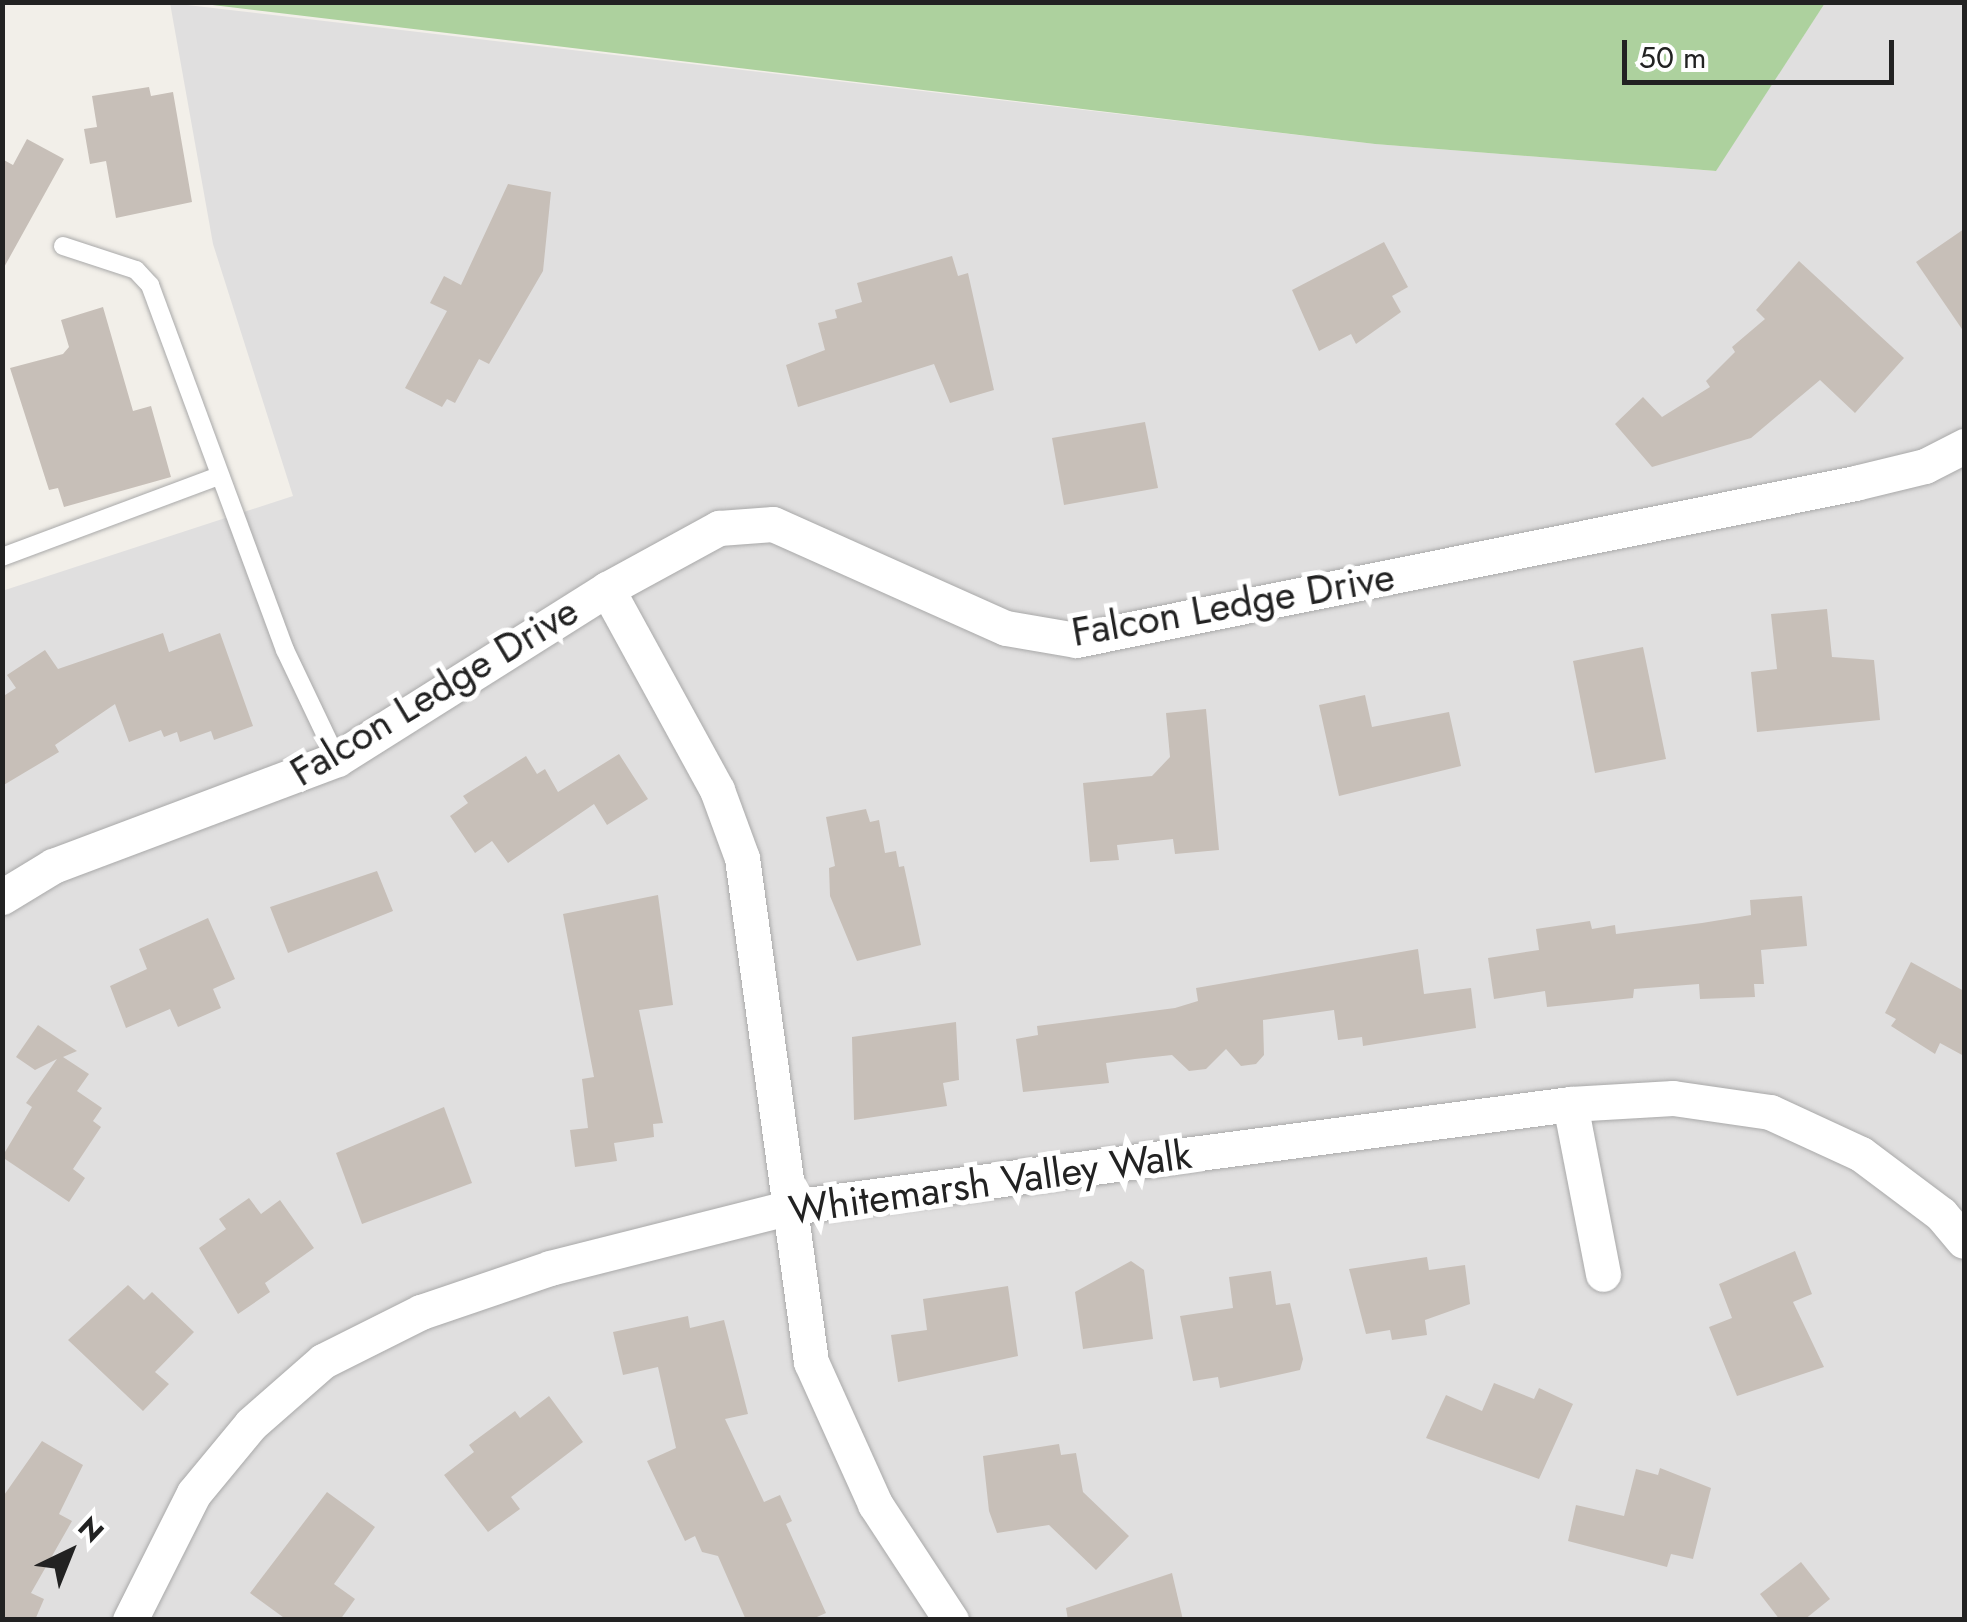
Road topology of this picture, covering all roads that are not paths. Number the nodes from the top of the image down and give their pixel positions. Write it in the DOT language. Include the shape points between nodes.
graph roads {
  1 [pos="63,246"];
  2 [pos="1964,446"];
  3 [pos="219,476"];
  4 [pos="2,557"];
  5 [pos="607,589"];
  6 [pos="337,759"];
  7 [pos="2,897"];
  8 [pos="1570,1104"];
  9 [pos="791,1207"];
  10 [pos="1964,1241"];
  11 [pos="1602,1274"];
  12 [pos="130,1620"];
  13 [pos="951,1620"];
  1 -- 3 [label="lane" via="136,270 150,284"];
  2 -- 5 [label="street, Falcon Ledge Drive" via="1925,466 1855,483 1076,640 1006,628 773,524 720,528"];
  3 -- 4 [label="lane"];
  3 -- 6 [label="lane" via="285,650"];
  5 -- 6 [label="street, Falcon Ledge Drive"];
  5 -- 9 [label="street" via="717,790 742,858"];
  6 -- 7 [label="street, Falcon Ledge Drive" via="53,866"];
  8 -- 9 [label="street, Whitemarsh Valley Walk"];
  8 -- 10 [label="street, Whitemarsh Valley Walk" via="1673,1098 1770,1112 1860,1154 1941,1214"];
  8 -- 11 [label="street"];
  9 -- 12 [label="street, Whitemarsh Valley Walk" via="550,1268 421,1312 323,1360 250,1424 194,1493"];
  9 -- 13 [label="street" via="811,1362 875,1504"];
}
